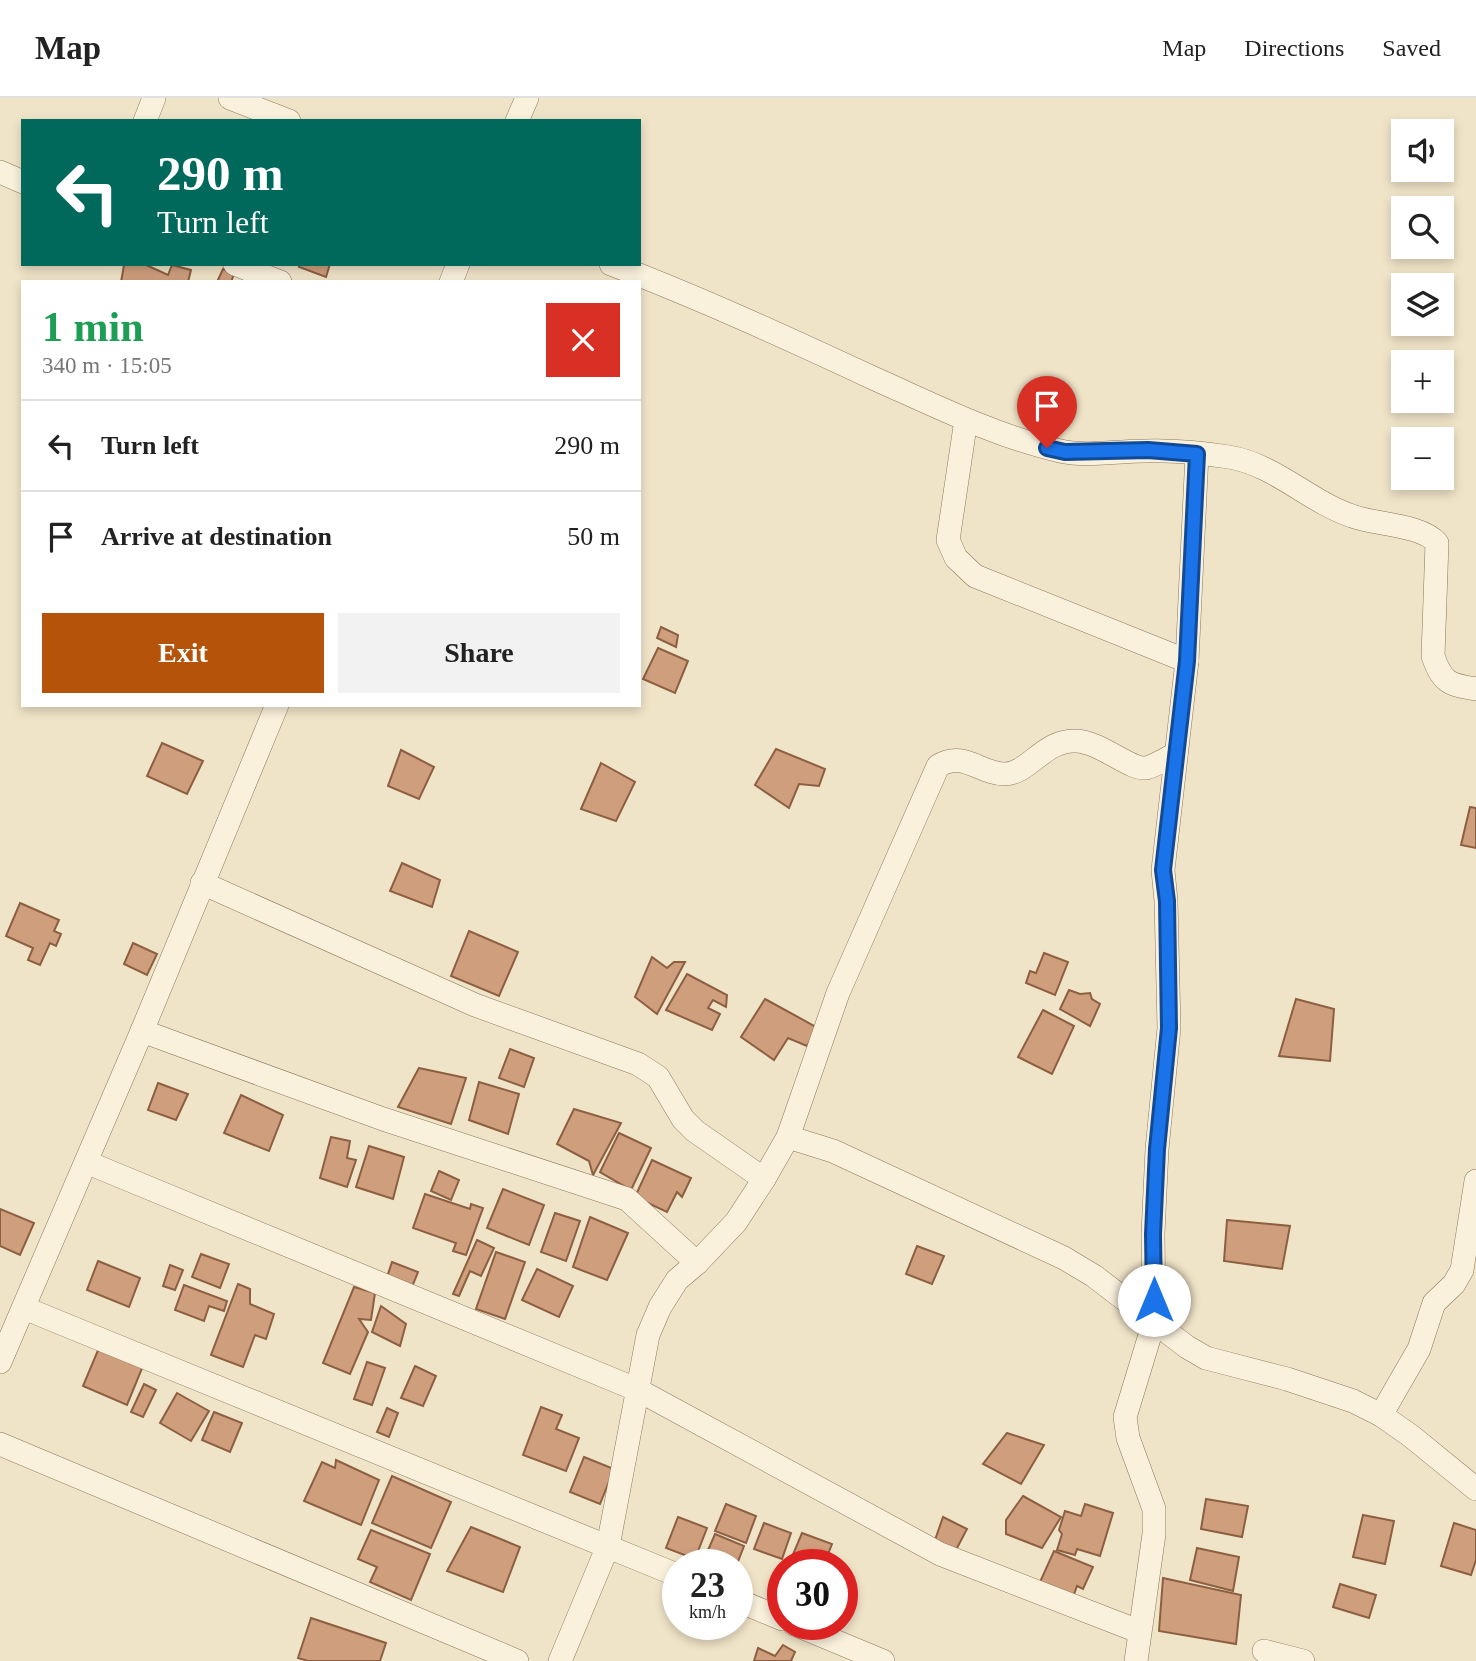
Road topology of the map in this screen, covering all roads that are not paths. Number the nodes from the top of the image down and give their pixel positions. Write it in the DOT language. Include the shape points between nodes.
graph roads {
  1 [pos="154,98"];
  2 [pos="230,98"];
  3 [pos="527,98"];
  4 [pos="146,119"];
  5 [pos="284,119"];
  6 [pos="518,119"];
  7 [pos="0,172"];
  8 [pos="21,181"];
  9 [pos="239,266"];
  10 [pos="616,266"];
  11 [pos="275,280"];
  12 [pos="966,420"];
  13 [pos="1197,454"];
  14 [pos="1187,661"];
  15 [pos="1476,689"];
  16 [pos="276,707"];
  17 [pos="1176,754"];
  18 [pos="202,883"];
  19 [pos="142,1031"];
  20 [pos="788,1137"];
  21 [pos="86,1162"];
  22 [pos="764,1179"];
  23 [pos="1476,1181"];
  24 [pos="697,1264"];
  25 [pos="24,1308"];
  26 [pos="1154,1322"];
  27 [pos="0,1362"];
  28 [pos="638,1390"];
  29 [pos="1381,1415"];
  30 [pos="0,1444"];
  31 [pos="1476,1489"];
  32 [pos="608,1546"];
  33 [pos="662,1569"];
  34 [pos="1138,1631"];
  35 [pos="832,1640"];
  36 [pos="1264,1651"];
  37 [pos="517,1661"];
  38 [pos="560,1661"];
  39 [pos="883,1661"];
  40 [pos="1136,1661"];
  41 [pos="1303,1661"];
  1 -- 4 [label="street"];
  2 -- 5 [label="street"];
  3 -- 6 [label="street"];
  7 -- 8 [label="street"];
  9 -- 11 [label="street"];
  10 -- 12 [label="street"];
  12 -- 13 [label="street" via="1065,452"];
  12 -- 14 [label="street" via="948,540 956,558 975,576"];
  13 -- 14 [label="street"];
  13 -- 15 [label="street" via="1254,463 1352,516 1432,537 1437,543 1433,656 1439,673 1453,685"];
  14 -- 17 [label="street"];
  16 -- 18 [label="street"];
  17 -- 20 [label="street" via="1146,768 1076,740 1056,743 1011,774 964,761 948,760 938,766 838,993"];
  17 -- 26 [label="street" via="1163,870 1169,1028 1157,1149"];
  18 -- 19 [label="street"];
  18 -- 22 [label="street" via="475,1005 638,1064 658,1077 683,1119 695,1130"];
  19 -- 21 [label="street"];
  19 -- 24 [label="street" via="383,1119 627,1199"];
  20 -- 22 [label="street"];
  20 -- 26 [label="street" via="833,1152 1064,1258"];
  21 -- 25 [label="street"];
  21 -- 28 [label="street"];
  22 -- 24 [label="street" via="736,1222"];
  23 -- 29 [label="street" via="1462,1270 1434,1303 1419,1349"];
  24 -- 28 [label="street" via="677,1280 660,1307 648,1335"];
  25 -- 27 [label="street"];
  25 -- 32 [label="street"];
  26 -- 29 [label="street" via="1206,1358 1287,1379"];
  26 -- 34 [label="street" via="1125,1417 1154,1509"];
  28 -- 32 [label="street"];
  28 -- 34 [label="street" via="940,1555"];
  29 -- 31 [label="street"];
  30 -- 37 [label="street"];
  32 -- 33 [label="street"];
  32 -- 38 [label="street"];
  34 -- 40 [label="street"];
  35 -- 39 [label="street"];
  36 -- 41 [label="street"];
}
